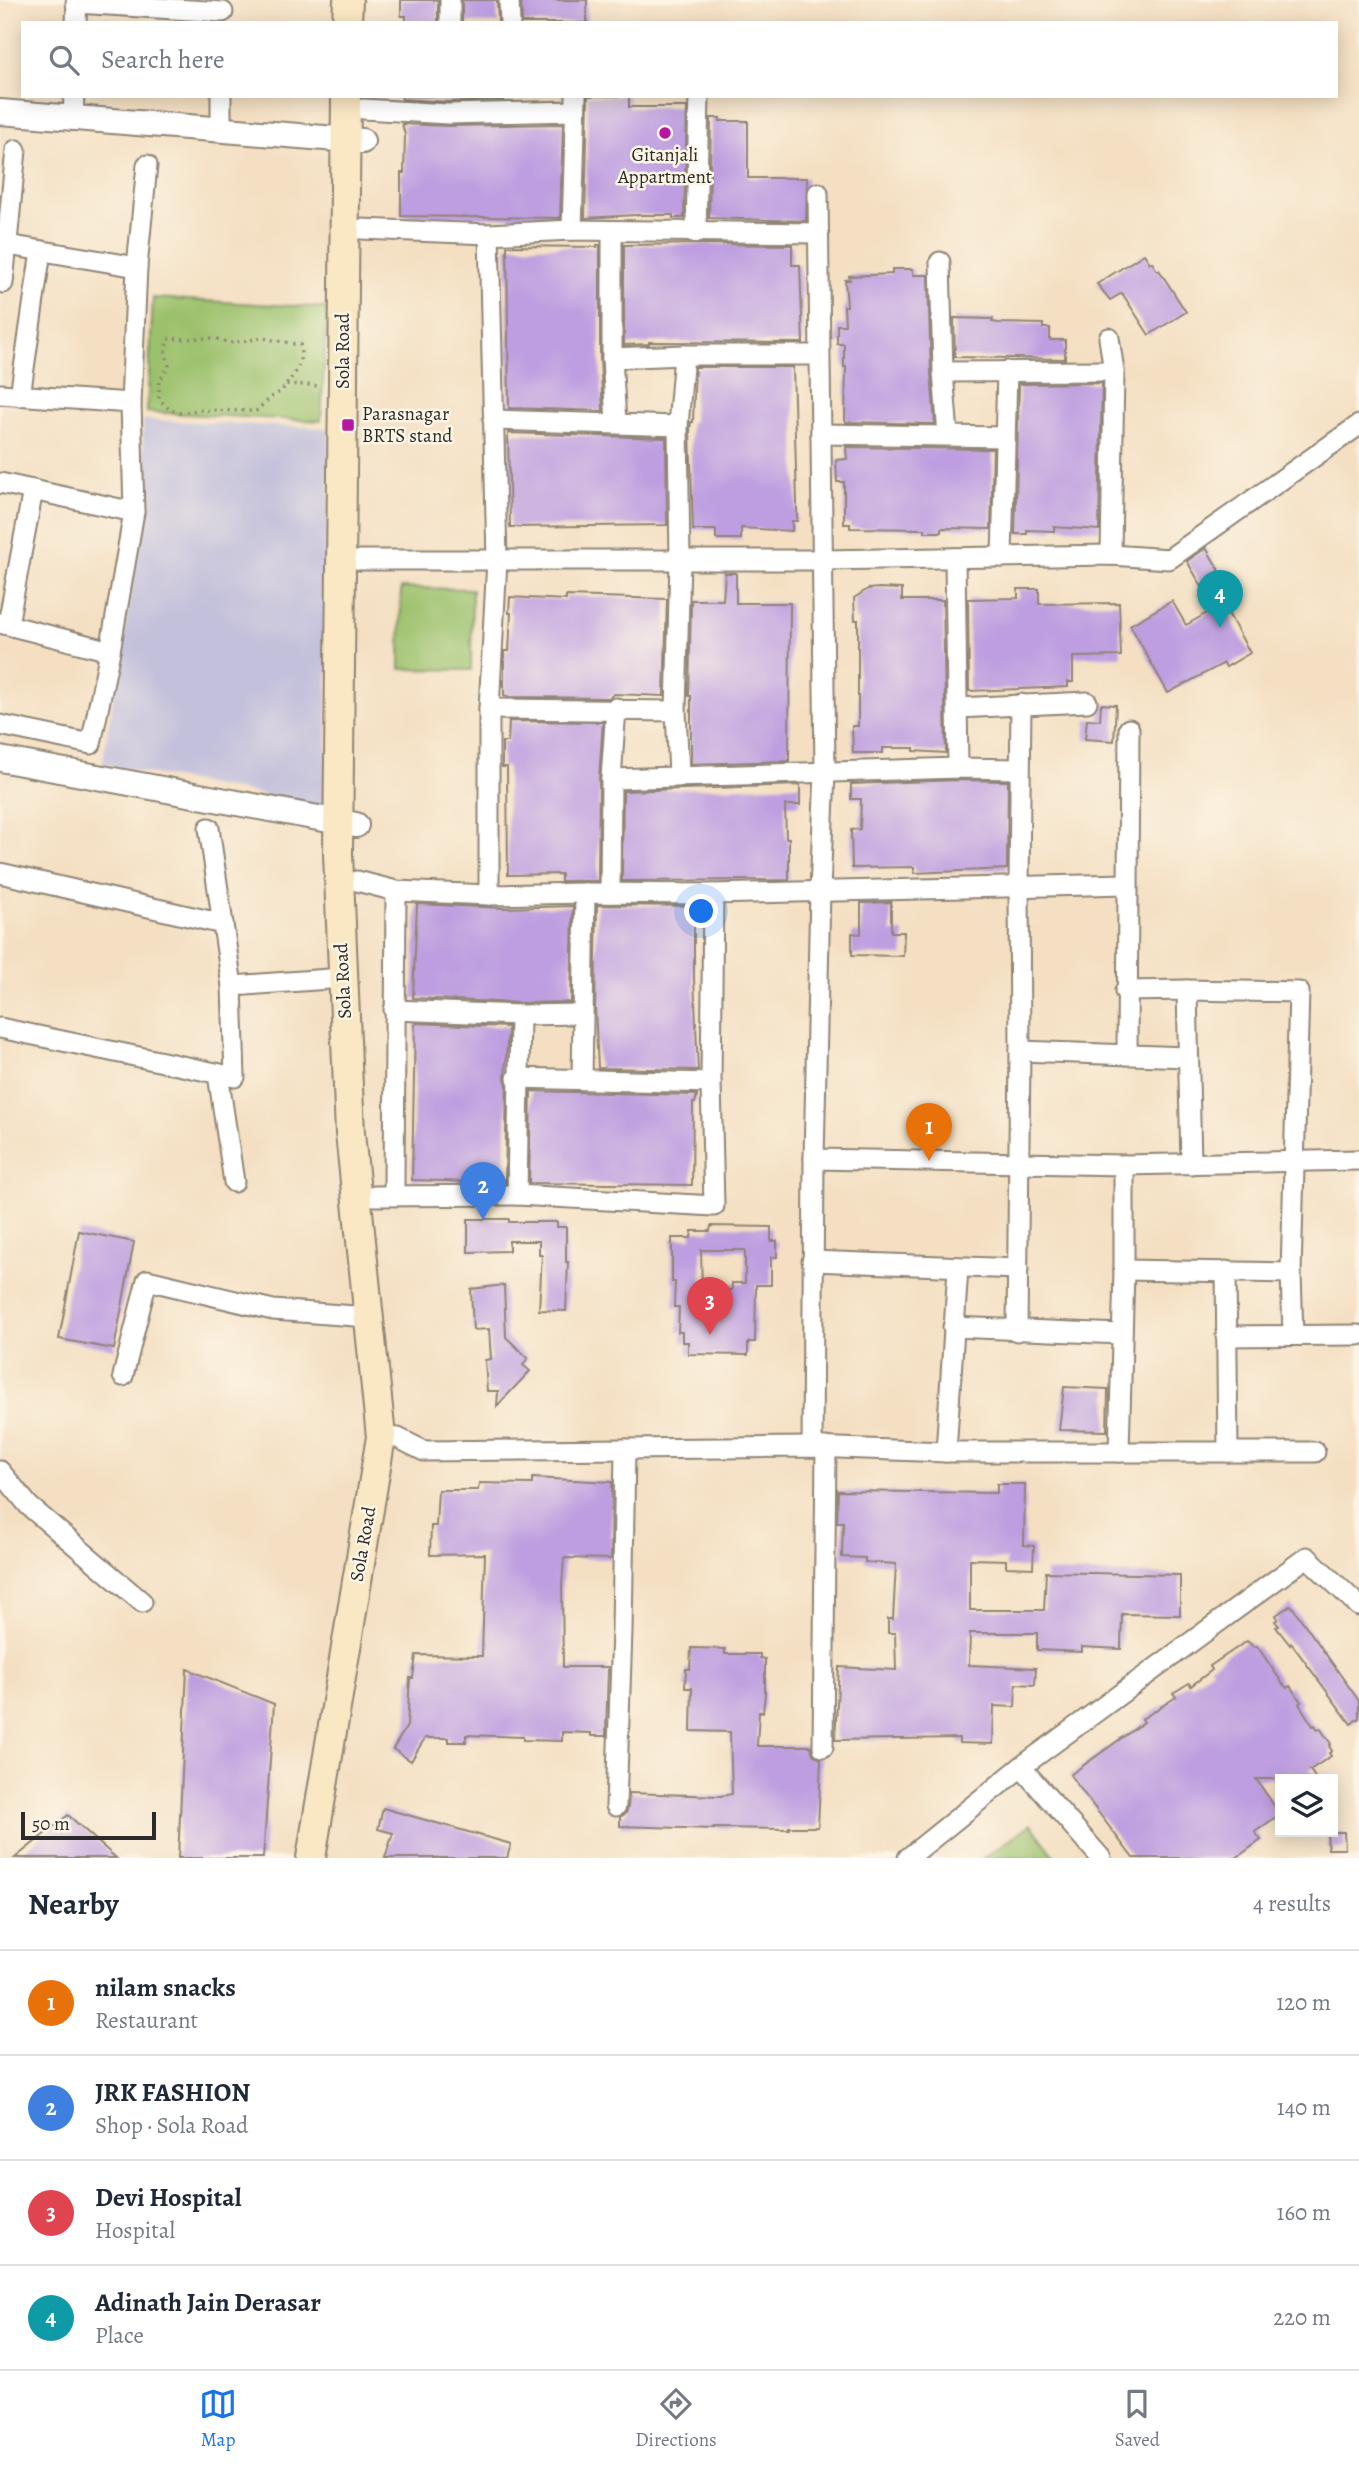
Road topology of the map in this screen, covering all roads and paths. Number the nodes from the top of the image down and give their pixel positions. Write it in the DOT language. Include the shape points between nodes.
graph roads {
  1 [pos="348,0"];
  2 [pos="363,0"];
  3 [pos="450,0"];
  4 [pos="509,0"];
  5 [pos="173,4"];
  6 [pos="76,9"];
  7 [pos="223,12"];
  8 [pos="347,21"];
  9 [pos="363,21"];
  10 [pos="450,21"];
  11 [pos="510,21"];
  12 [pos="221,98"];
  13 [pos="699,98"];
  14 [pos="357,101"];
  15 [pos="506,104"];
  16 [pos="575,104"];
  17 [pos="448,105"];
  18 [pos="73,107"];
  19 [pos="0,112"];
  20 [pos="221,129"];
  21 [pos="353,141"];
  22 [pos="16,150"];
  23 [pos="147,165"];
  24 [pos="818,193"];
  25 [pos="362,229"];
  26 [pos="572,230"];
  27 [pos="612,232"];
  28 [pos="696,233"];
  29 [pos="818,233"];
  30 [pos="489,234"];
  31 [pos="8,245"];
  32 [pos="41,251"];
  33 [pos="940,262"];
  34 [pos="137,267"];
  35 [pos="1,283"];
  36 [pos="35,288"];
  37 [pos="1109,338"];
  38 [pos="684,355"];
  39 [pos="819,355"];
  40 [pos="612,358"];
  41 [pos="1007,371"];
  42 [pos="1114,371"];
  43 [pos="943,372"];
  44 [pos="286,384"];
  45 [pos="323,386"];
  46 [pos="0,394"];
  47 [pos="20,396"];
  48 [pos="131,403"];
  49 [pos="493,420"];
  50 [pos="616,422"];
  51 [pos="1359,425"];
  52 [pos="678,426"];
  53 [pos="821,433"];
  54 [pos="948,435"];
  55 [pos="1005,437"];
  56 [pos="0,483"];
  57 [pos="33,490"];
  58 [pos="134,512"];
  59 [pos="1111,555"];
  60 [pos="1002,557"];
  61 [pos="956,558"];
  62 [pos="360,560"];
  63 [pos="497,560"];
  64 [pos="680,560"];
  65 [pos="823,560"];
  66 [pos="7,587"];
  67 [pos="4,623"];
  68 [pos="110,651"];
  69 [pos="1087,702"];
  70 [pos="1021,704"];
  71 [pos="616,708"];
  72 [pos="958,708"];
  73 [pos="489,709"];
  74 [pos="676,711"];
  75 [pos="0,725"];
  76 [pos="1129,729"];
  77 [pos="0,759"];
  78 [pos="958,768"];
  79 [pos="1019,769"];
  80 [pos="825,772"];
  81 [pos="679,775"];
  82 [pos="611,779"];
  83 [pos="347,823"];
  84 [pos="209,828"];
  85 [pos="0,873"];
  86 [pos="357,881"];
  87 [pos="1127,884"];
  88 [pos="1018,885"];
  89 [pos="396,891"];
  90 [pos="820,891"];
  91 [pos="585,893"];
  92 [pos="610,893"];
  93 [pos="712,894"];
  94 [pos="489,895"];
  95 [pos="223,924"];
  96 [pos="343,978"];
  97 [pos="232,986"];
  98 [pos="1187,990"];
  99 [pos="1125,991"];
  100 [pos="394,1010"];
  101 [pos="582,1014"];
  102 [pos="520,1015"];
  103 [pos="0,1028"];
  104 [pos="1020,1051"];
  105 [pos="1126,1055"];
  106 [pos="1187,1056"];
  107 [pos="219,1074"];
  108 [pos="517,1078"];
  109 [pos="582,1079"];
  110 [pos="711,1083"];
  111 [pos="814,1158"];
  112 [pos="1359,1160"];
  113 [pos="1018,1161"];
  114 [pos="1295,1162"];
  115 [pos="1191,1164"];
  116 [pos="1124,1165"];
  117 [pos="234,1182"];
  118 [pos="384,1191"];
  119 [pos="517,1195"];
  120 [pos="813,1261"];
  121 [pos="958,1268"];
  122 [pos="1017,1269"];
  123 [pos="1124,1270"];
  124 [pos="1226,1271"];
  125 [pos="1291,1273"];
  126 [pos="369,1317"];
  127 [pos="953,1327"];
  128 [pos="1017,1331"];
  129 [pos="1121,1334"];
  130 [pos="1293,1335"];
  131 [pos="1359,1335"];
  132 [pos="1226,1336"];
  133 [pos="123,1376"];
  134 [pos="390,1438"];
  135 [pos="819,1447"];
  136 [pos="625,1449"];
  137 [pos="946,1452"];
  138 [pos="1119,1452"];
  139 [pos="1228,1452"];
  140 [pos="1315,1452"];
  141 [pos="0,1471"];
  142 [pos="142,1602"];
  143 [pos="1359,1606"];
  144 [pos="823,1748"];
  145 [pos="1021,1767"];
  146 [pos="616,1806"];
  147 [pos="311,1858"];
  148 [pos="329,1858"];
  149 [pos="908,1858"];
  150 [pos="1101,1858"];
  1 -- 8 [label="main road"];
  2 -- 9 [label="main road"];
  3 -- 10 [label="street"];
  4 -- 11 [label="street"];
  5 -- 6 [label="street"];
  5 -- 7 [label="street"];
  12 -- 20 [label="street"];
  13 -- 28 [label="street"];
  14 -- 17 [label="street"];
  14 -- 21 [label="main road, Sola Road"];
  15 -- 16 [label="street"];
  15 -- 17 [label="street"];
  16 -- 26 [label="street"];
  18 -- 19 [label="street"];
  18 -- 20 [label="street"];
  20 -- 21 [label="street"];
  21 -- 25 [label="main road, Sola Road"];
  21 -- 83 [label="main road, Sola Road" via="342,575"];
  22 -- 31 [label="street"];
  23 -- 34 [label="street"];
  24 -- 29 [label="street"];
  25 -- 30 [label="street"];
  25 -- 62 [label="main road, Sola Road"];
  26 -- 27 [label="street"];
  26 -- 30 [label="street"];
  27 -- 28 [label="street"];
  27 -- 40 [label="street"];
  28 -- 29 [label="street"];
  29 -- 39 [label="street"];
  30 -- 49 [label="street"];
  31 -- 32 [label="street"];
  31 -- 35 [label="street"];
  32 -- 34 [label="street"];
  32 -- 36 [label="street"];
  33 -- 43 [label="street"];
  34 -- 48 [label="street"];
  35 -- 36 [label="street"];
  36 -- 47 [label="street"];
  37 -- 42 [label="street"];
  38 -- 39 [label="street"];
  38 -- 40 [label="street"];
  38 -- 52 [label="street"];
  39 -- 53 [label="street"];
  40 -- 50 [label="street"];
  41 -- 42 [label="street"];
  41 -- 43 [label="street"];
  41 -- 55 [label="street"];
  42 -- 59 [label="street"];
  43 -- 54 [label="street"];
  44 -- 44 [label="path" via="256,411 179,413 159,399 159,381 169,366 168,339 214,338 230,343 263,338 300,345 300,363"];
  44 -- 45 [label="path"];
  46 -- 47 [label="street"];
  47 -- 48 [label="street"];
  48 -- 58 [label="street"];
  49 -- 50 [label="street"];
  49 -- 63 [label="street"];
  50 -- 52 [label="street"];
  51 -- 59 [label="street" via="1169,559"];
  52 -- 64 [label="street"];
  53 -- 54 [label="street"];
  53 -- 65 [label="street"];
  54 -- 55 [label="street"];
  55 -- 60 [label="street"];
  56 -- 57 [label="street"];
  57 -- 58 [label="street"];
  57 -- 66 [label="street"];
  58 -- 68 [label="street"];
  59 -- 60 [label="street"];
  60 -- 61 [label="street"];
  61 -- 65 [label="street"];
  61 -- 72 [label="street"];
  62 -- 63 [label="street"];
  62 -- 83 [label="main road, Sola Road"];
  63 -- 64 [label="street"];
  63 -- 73 [label="street"];
  64 -- 65 [label="street"];
  64 -- 74 [label="street"];
  65 -- 80 [label="street"];
  66 -- 67 [label="street"];
  67 -- 68 [label="street"];
  68 -- 75 [label="street" via="91,744"];
  69 -- 70 [label="street"];
  70 -- 72 [label="street"];
  70 -- 79 [label="street"];
  71 -- 73 [label="street"];
  71 -- 74 [label="street"];
  71 -- 82 [label="street"];
  72 -- 78 [label="street"];
  73 -- 94 [label="street"];
  74 -- 81 [label="street"];
  76 -- 87 [label="street"];
  77 -- 83 [label="street"];
  78 -- 79 [label="street"];
  78 -- 80 [label="street"];
  79 -- 88 [label="street"];
  80 -- 81 [label="street"];
  80 -- 90 [label="street"];
  81 -- 82 [label="street"];
  82 -- 92 [label="street"];
  83 -- 86 [label="main road, Sola Road"];
  83 -- 96 [label="main road, Sola Road"];
  84 -- 95 [label="street"];
  85 -- 95 [label="street"];
  86 -- 89 [label="street"];
  86 -- 118 [label="main road, Sola Road" via="368,1132"];
  87 -- 88 [label="street"];
  87 -- 99 [label="street"];
  88 -- 90 [label="street"];
  88 -- 104 [label="street"];
  89 -- 94 [label="street"];
  89 -- 100 [label="street"];
  90 -- 93 [label="street"];
  90 -- 111 [label="street"];
  91 -- 92 [label="street"];
  91 -- 94 [label="street"];
  91 -- 101 [label="street"];
  92 -- 93 [label="street"];
  93 -- 110 [label="street"];
  95 -- 97 [label="street"];
  96 -- 97 [label="street"];
  96 -- 126 [label="main road, Sola Road" via="350,1133"];
  97 -- 107 [label="street" via="235,1077"];
  98 -- 99 [label="street"];
  98 -- 106 [label="street"];
  98 -- 114 [label="street" via="1299,992"];
  99 -- 105 [label="street"];
  100 -- 102 [label="street"];
  100 -- 118 [label="street"];
  101 -- 102 [label="street"];
  101 -- 109 [label="street"];
  102 -- 108 [label="street"];
  103 -- 107 [label="street"];
  104 -- 105 [label="street"];
  104 -- 113 [label="street"];
  105 -- 106 [label="street"];
  106 -- 115 [label="street"];
  107 -- 117 [label="street"];
  108 -- 109 [label="street"];
  108 -- 119 [label="street"];
  109 -- 110 [label="street"];
  110 -- 119 [label="street" via="714,1206"];
  111 -- 113 [label="street"];
  111 -- 120 [label="street"];
  112 -- 114 [label="street"];
  113 -- 116 [label="street"];
  113 -- 122 [label="street"];
  114 -- 115 [label="street"];
  114 -- 125 [label="street"];
  115 -- 116 [label="street"];
  116 -- 123 [label="street"];
  118 -- 119 [label="street"];
  118 -- 134 [label="main road, Sola Road"];
  120 -- 121 [label="street"];
  120 -- 135 [label="street"];
  121 -- 122 [label="street"];
  121 -- 127 [label="street"];
  122 -- 128 [label="street"];
  123 -- 124 [label="street"];
  123 -- 129 [label="street"];
  124 -- 125 [label="street"];
  124 -- 132 [label="street"];
  125 -- 130 [label="street"];
  126 -- 133 [label="street" via="273,1310 147,1280"];
  126 -- 134 [label="main road, Sola Road"];
  127 -- 128 [label="street"];
  127 -- 137 [label="street"];
  128 -- 129 [label="street"];
  129 -- 138 [label="street"];
  130 -- 131 [label="street"];
  130 -- 132 [label="street"];
  132 -- 139 [label="street"];
  134 -- 136 [label="street" via="424,1451"];
  134 -- 147 [label="main road, Sola Road"];
  134 -- 148 [label="main road, Sola Road"];
  135 -- 136 [label="street"];
  135 -- 137 [label="street"];
  135 -- 144 [label="street"];
  136 -- 146 [label="street"];
  137 -- 138 [label="street"];
  138 -- 139 [label="street"];
  139 -- 140 [label="street"];
  141 -- 142 [label="street" via="29,1506"];
  143 -- 145 [label="street" via="1307,1557"];
  145 -- 149 [label="street"];
  145 -- 150 [label="street"];
}
